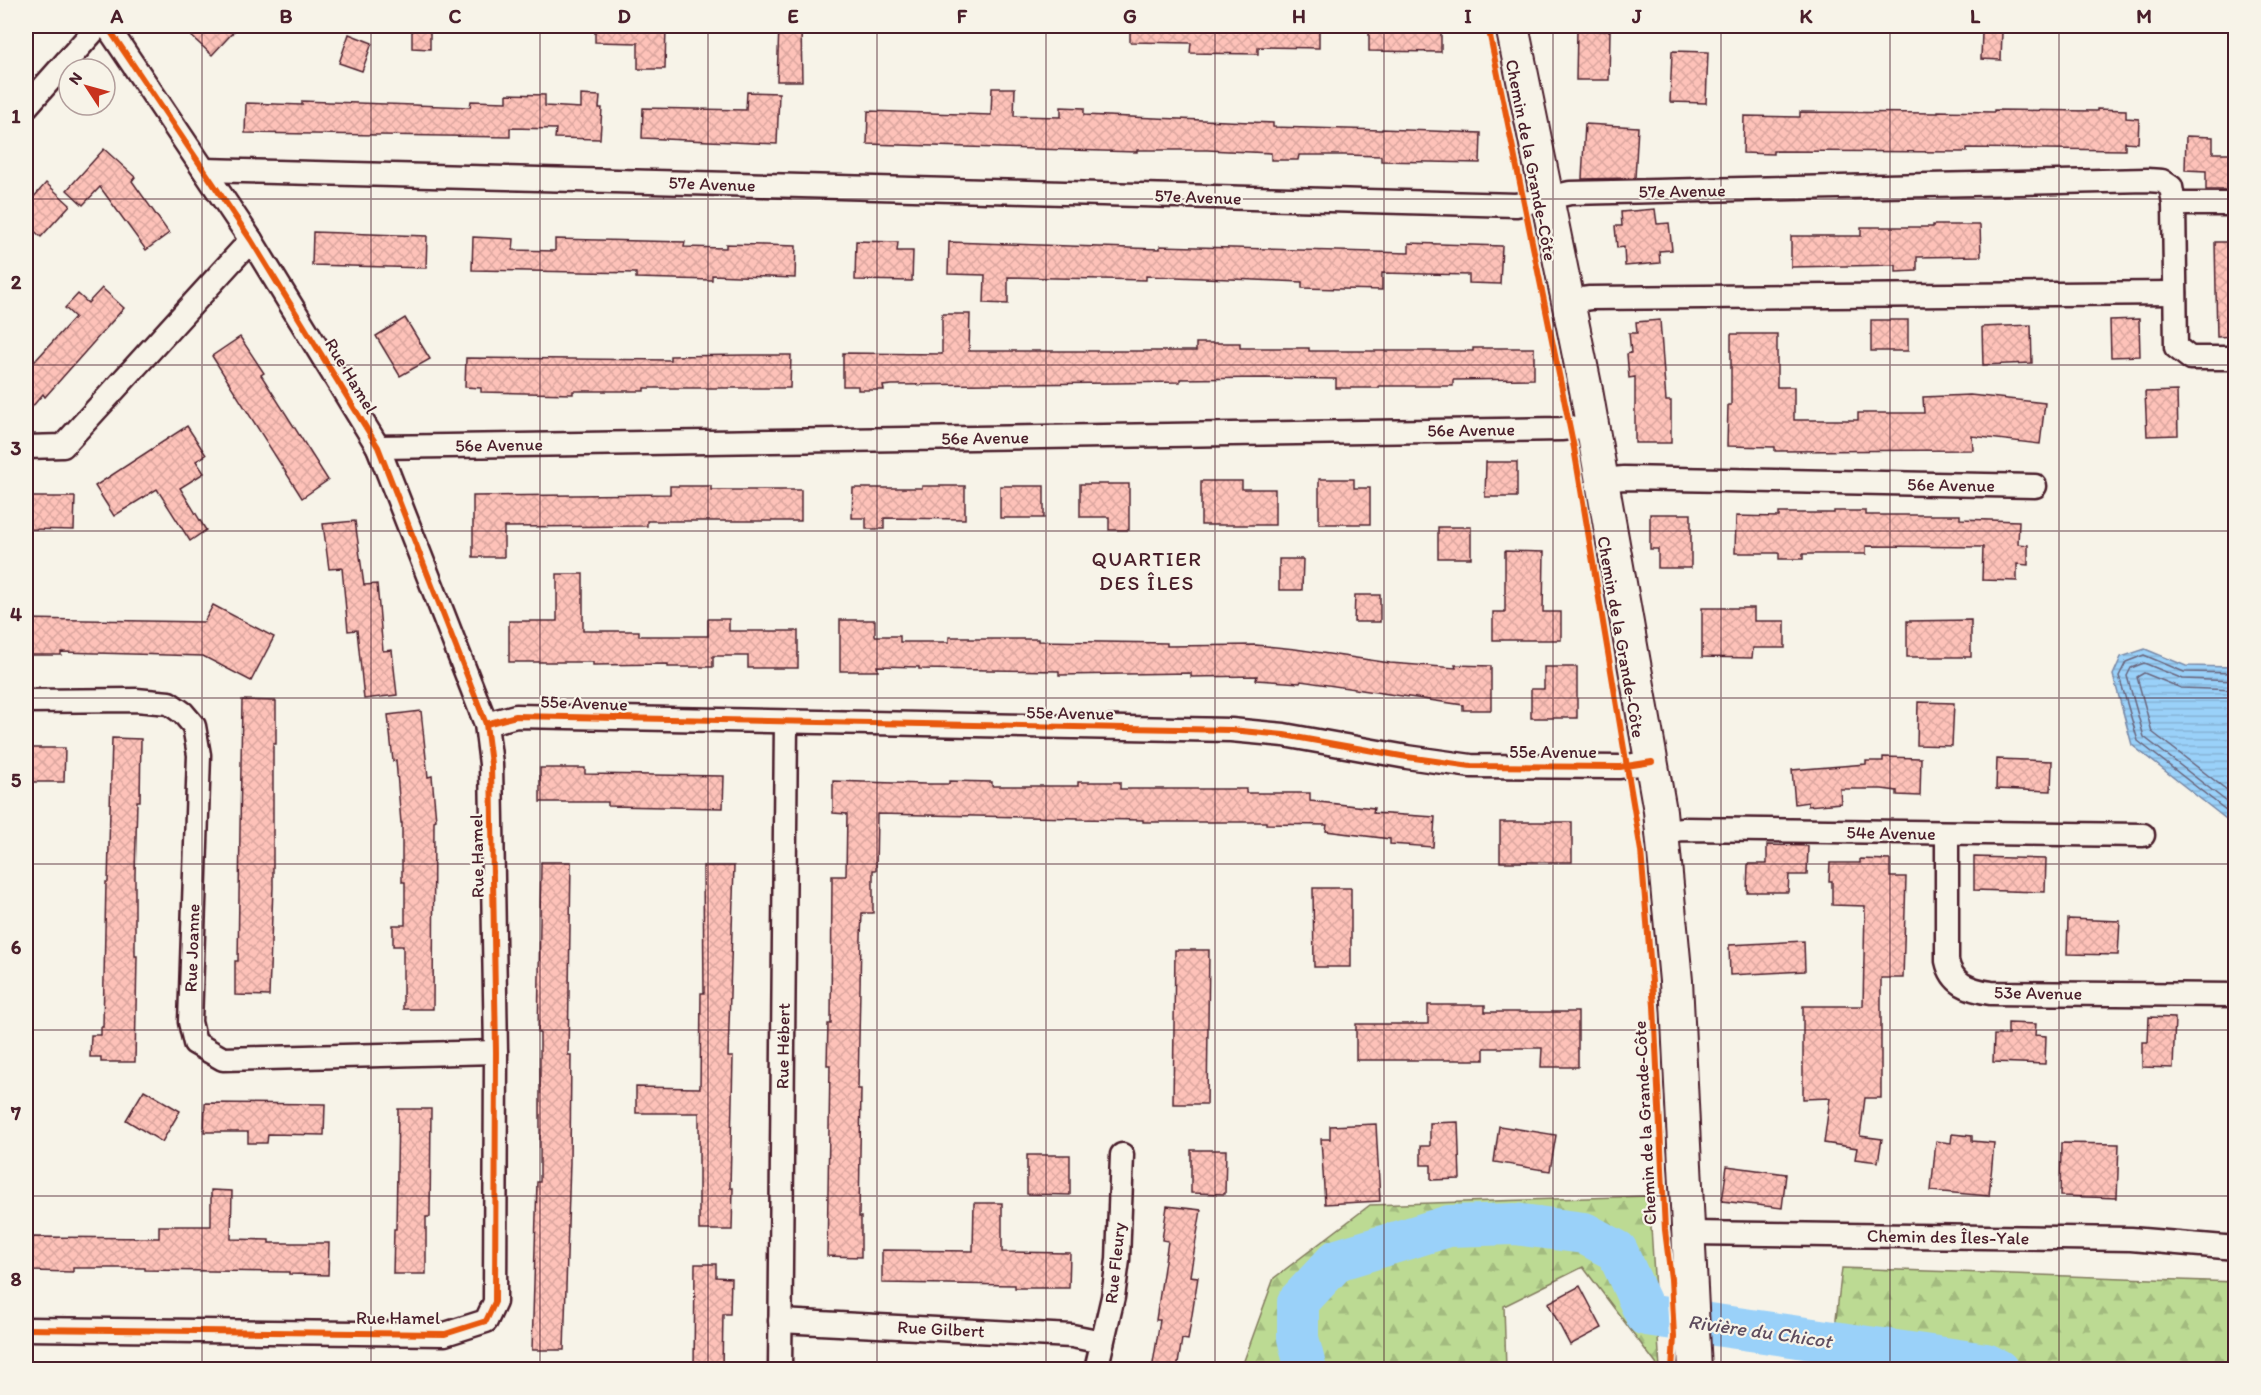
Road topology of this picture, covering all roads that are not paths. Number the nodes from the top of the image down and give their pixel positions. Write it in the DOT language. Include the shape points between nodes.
graph roads {
  1 [pos="98,26"];
  2 [pos="107,26"];
  3 [pos="1512,26"];
  4 [pos="26,107"];
  5 [pos="204,170"];
  6 [pos="1547,197"];
  7 [pos="2174,204"];
  8 [pos="2235,204"];
  9 [pos="251,240"];
  10 [pos="2175,293"];
  11 [pos="1568,301"];
  12 [pos="2235,358"];
  13 [pos="1592,426"];
  14 [pos="26,447"];
  15 [pos="378,447"];
  16 [pos="1602,480"];
  17 [pos="2035,486"];
  18 [pos="26,701"];
  19 [pos="786,722"];
  20 [pos="486,724"];
  21 [pos="1652,762"];
  22 [pos="1663,831"];
  23 [pos="1947,834"];
  24 [pos="2143,836"];
  25 [pos="2235,995"];
  26 [pos="496,1052"];
  27 [pos="1122,1155"];
  28 [pos="1688,1233"];
  29 [pos="2235,1248"];
  30 [pos="780,1321"];
  31 [pos="26,1329"];
  32 [pos="1102,1342"];
  33 [pos="1695,1362"];
  34 [pos="780,1370"];
  35 [pos="1096,1370"];
  1 -- 4 [label="street"];
  2 -- 5 [label="street, Rue Hamel"];
  3 -- 6 [label="main road, Chemin de la Grande-Côte"];
  5 -- 6 [label="street, 57e Avenue" via="1508,205"];
  5 -- 9 [label="street, Rue Hamel"];
  6 -- 7 [label="street, 57e Avenue" via="1570,193 2147,180 2162,181 2171,187"];
  6 -- 11 [label="main road, Chemin de la Grande-Côte"];
  7 -- 8 [label="street"];
  7 -- 10 [label="street"];
  9 -- 14 [label="street" via="63,446"];
  9 -- 15 [label="street, Rue Hamel"];
  10 -- 11 [label="street"];
  10 -- 12 [label="street" via="2176,347 2190,358"];
  11 -- 13 [label="main road, Chemin de la Grande-Côte"];
  13 -- 15 [label="street, 56e Avenue"];
  13 -- 16 [label="main road, Chemin de la Grande-Côte"];
  15 -- 20 [label="street, Rue Hamel"];
  16 -- 17 [label="street, 56e Avenue"];
  16 -- 21 [label="main road, Chemin de la Grande-Côte"];
  18 -- 26 [label="street, Rue Joanne" via="169,703 194,726 198,755 190,1022 195,1043 223,1059"];
  19 -- 20 [label="street, 55e Avenue" via="516,716"];
  19 -- 21 [label="street, 55e Avenue" via="1250,731 1471,765 1620,767"];
  19 -- 30 [label="street, Rue Hébert"];
  20 -- 26 [label="street, Rue Hamel" via="491,764"];
  21 -- 22 [label="main road, Chemin de la Grande-Côte"];
  22 -- 23 [label="street, 54e Avenue"];
  22 -- 28 [label="main road, Chemin de la Grande-Côte" via="1676,981"];
  23 -- 24 [label="street, 54e Avenue"];
  23 -- 25 [label="street, 53e Avenue" via="1947,961 1952,976 1963,985 1991,993"];
  26 -- 31 [label="street, Rue Hamel" via="495,1302 486,1321 446,1334"];
  27 -- 32 [label="street, Rue Fleury" via="1119,1260"];
  28 -- 29 [label="street, Chemin des Îles-Yale" via="2131,1239"];
  28 -- 33 [label="main road, Chemin de la Grande-Côte"];
  30 -- 32 [label="street, Rue Gilbert" via="1072,1336"];
  30 -- 34 [label="street, Rue Hébert"];
  32 -- 35 [label="street, Rue Fleury"];
}
